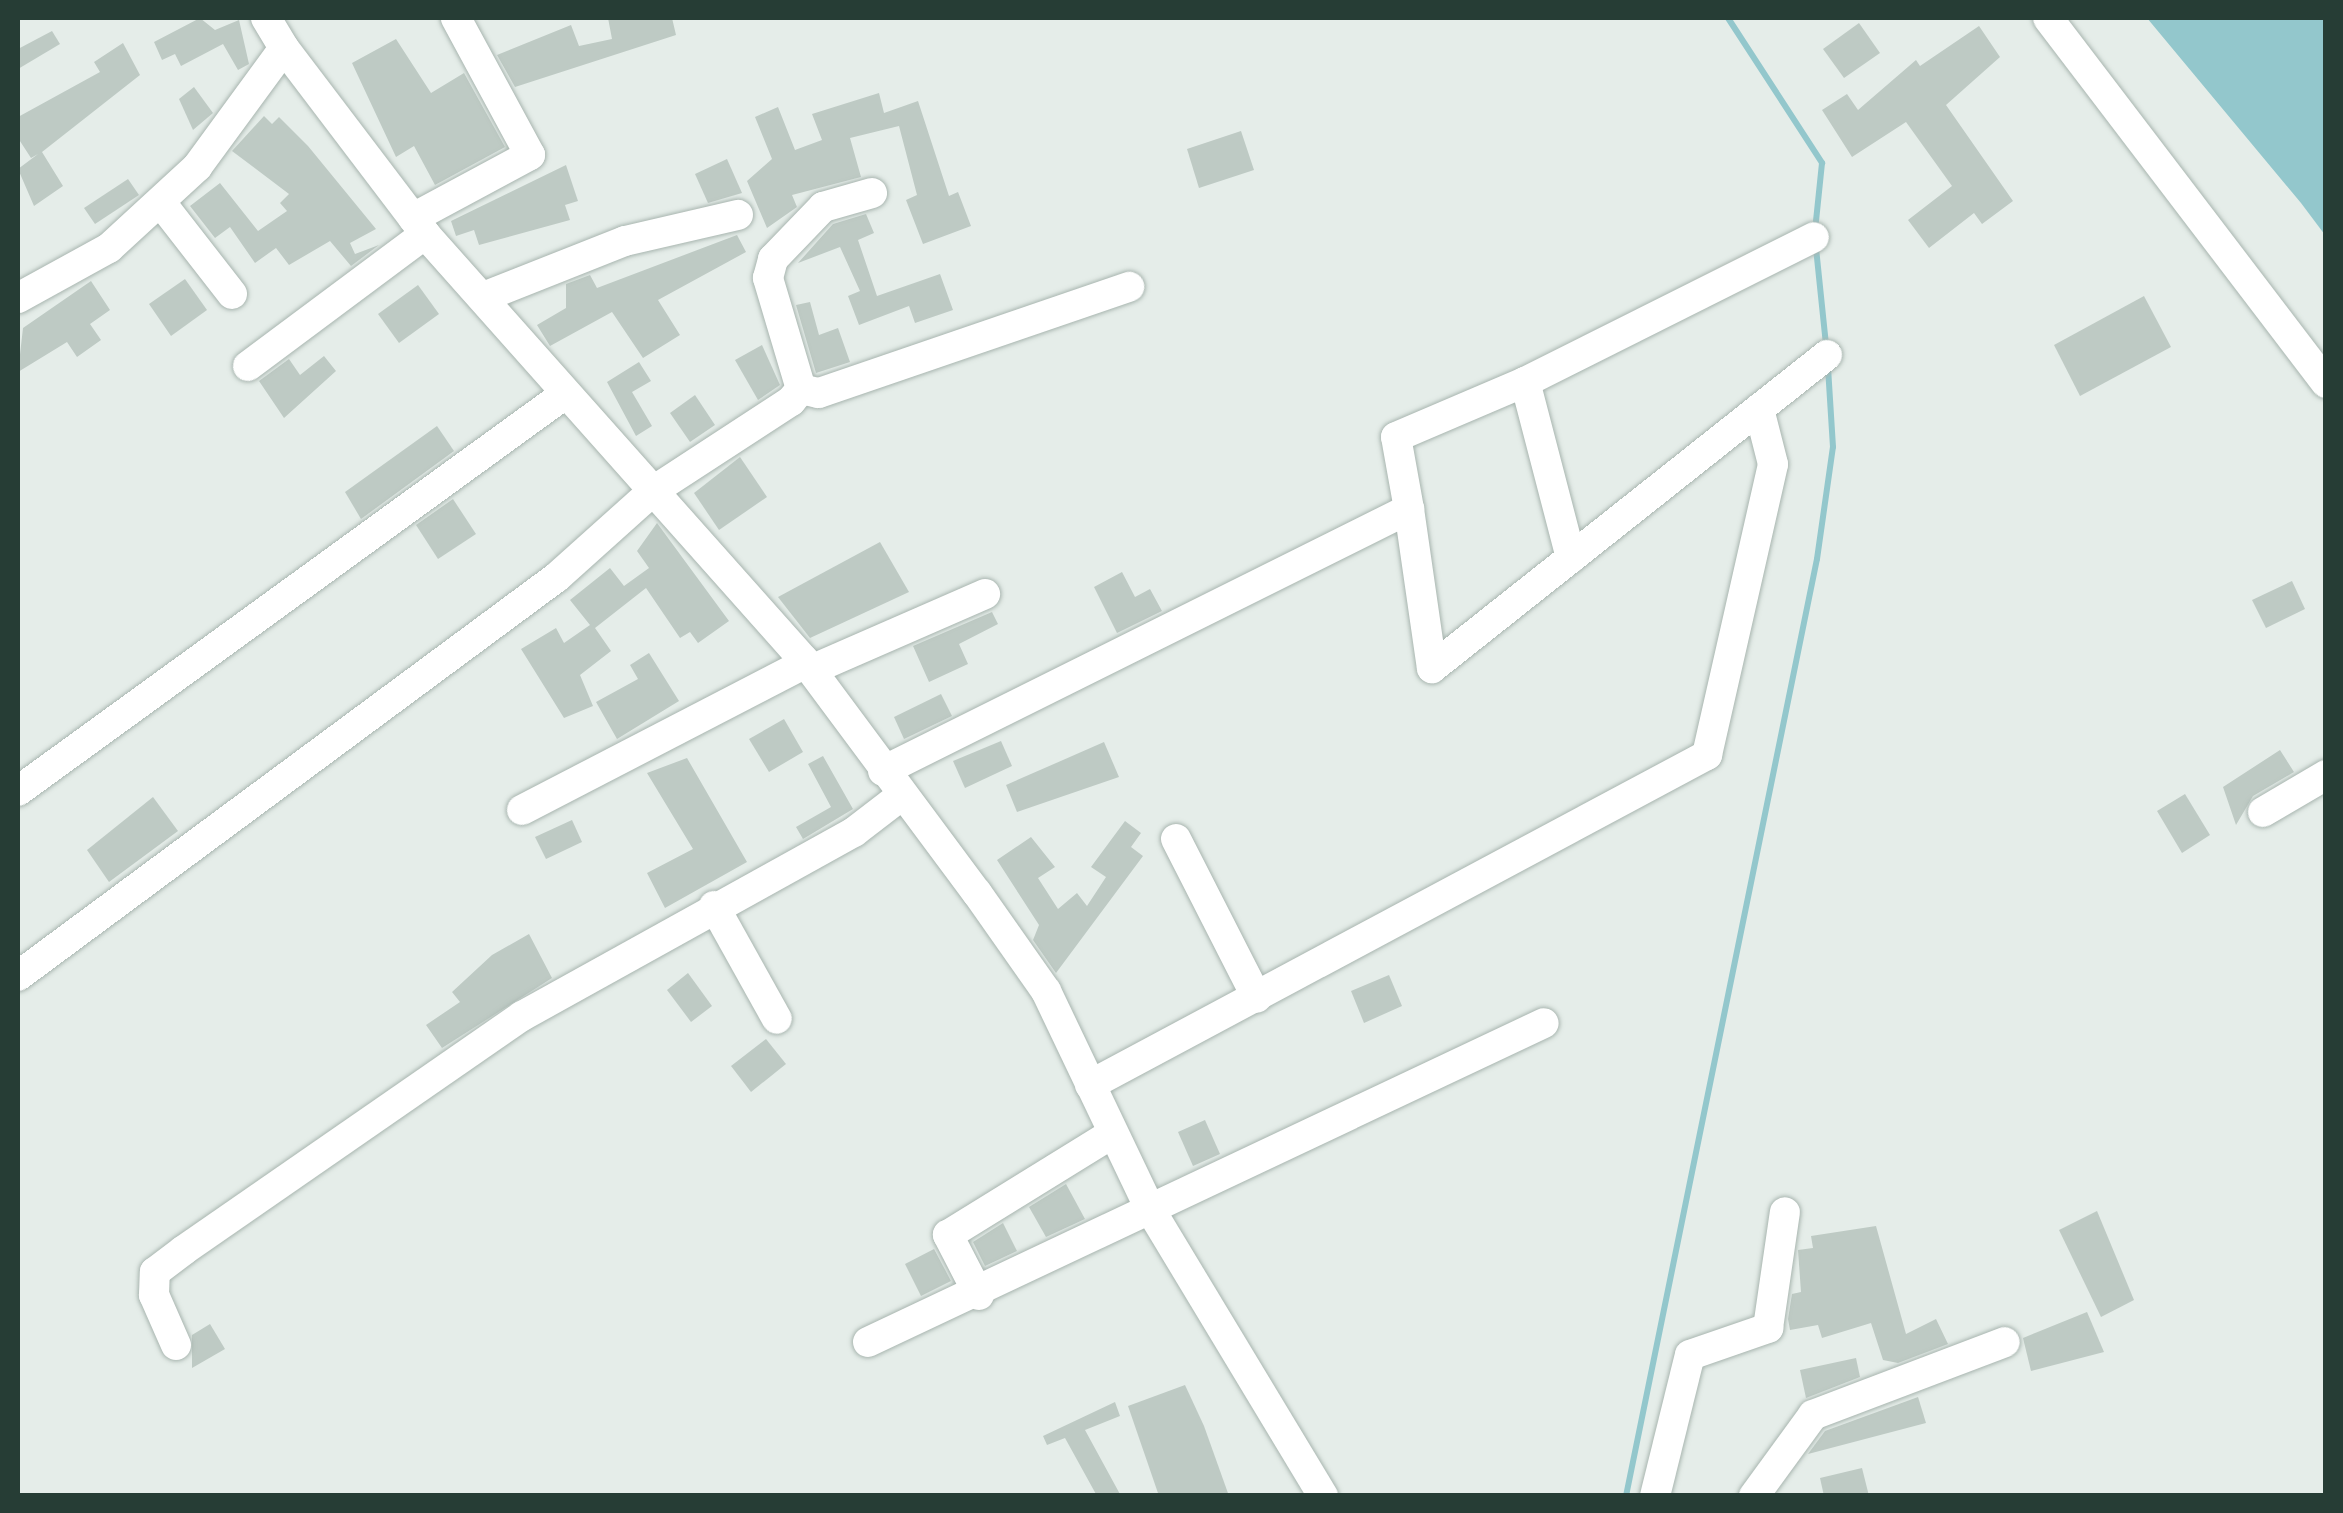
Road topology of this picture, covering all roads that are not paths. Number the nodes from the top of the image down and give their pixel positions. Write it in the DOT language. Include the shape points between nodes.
graph roads {
  1 [pos="266,18"];
  2 [pos="456,18"];
  3 [pos="2048,18"];
  4 [pos="284,48"];
  5 [pos="872,193"];
  6 [pos="162,204"];
  7 [pos="738,215"];
  8 [pos="419,226"];
  9 [pos="1814,236"];
  10 [pos="1130,287"];
  11 [pos="232,294"];
  12 [pos="486,296"];
  13 [pos="18,298"];
  14 [pos="1827,355"];
  15 [pos="248,366"];
  16 [pos="1525,382"];
  17 [pos="2326,383"];
  18 [pos="801,389"];
  19 [pos="566,394"];
  20 [pos="1759,409"];
  21 [pos="653,491"];
  22 [pos="1409,509"];
  23 [pos="1571,558"];
  24 [pos="985,594"];
  25 [pos="809,667"];
  26 [pos="2326,775"];
  27 [pos="892,784"];
  28 [pos="18,791"];
  29 [pos="522,810"];
  30 [pos="2263,812"];
  31 [pos="1176,839"];
  32 [pos="714,906"];
  33 [pos="18,976"];
  34 [pos="1257,998"];
  35 [pos="777,1019"];
  36 [pos="1544,1023"];
  37 [pos="1090,1086"];
  38 [pos="1113,1133"];
  39 [pos="1150,1209"];
  40 [pos="1785,1212"];
  41 [pos="979,1295"];
  42 [pos="868,1342"];
  43 [pos="2004,1342"];
  44 [pos="176,1345"];
  45 [pos="1322,1496"];
  46 [pos="1655,1496"];
  47 [pos="1754,1496"];
  1 -- 4 [label="street"];
  2 -- 8 [label="street" via="530,156"];
  3 -- 17 [label="street"];
  4 -- 6 [label="street" via="242,116"];
  4 -- 8 [label="street"];
  5 -- 18 [label="street" via="823,207 773,259 768,278"];
  6 -- 11 [label="street"];
  6 -- 13 [label="street" via="109,248"];
  7 -- 12 [label="street" via="625,241"];
  8 -- 12 [label="street"];
  8 -- 15 [label="street"];
  9 -- 16 [label="street"];
  10 -- 18 [label="street" via="836,388"];
  12 -- 19 [label="street"];
  14 -- 20 [label="street"];
  16 -- 22 [label="street" via="1396,436"];
  16 -- 23 [label="street"];
  18 -- 21 [label="street"];
  19 -- 21 [label="street"];
  19 -- 28 [label="street"];
  20 -- 23 [label="street"];
  20 -- 34 [label="street" via="1773,464 1707,755"];
  21 -- 25 [label="street"];
  21 -- 33 [label="street" via="556,578"];
  22 -- 23 [label="street" via="1432,668"];
  22 -- 27 [label="street"];
  24 -- 25 [label="street"];
  25 -- 27 [label="street"];
  25 -- 29 [label="street"];
  26 -- 30 [label="street"];
  27 -- 32 [label="street"];
  27 -- 37 [label="street" via="1046,991"];
  31 -- 34 [label="street"];
  32 -- 35 [label="street"];
  32 -- 44 [label="street" via="522,1016 156,1272 154,1295"];
  34 -- 37 [label="street"];
  36 -- 39 [label="street"];
  37 -- 38 [label="street"];
  38 -- 39 [label="street"];
  38 -- 41 [label="street" via="948,1235"];
  39 -- 41 [label="street"];
  39 -- 45 [label="street"];
  40 -- 46 [label="street" via="1768,1328 1690,1355"];
  41 -- 42 [label="street"];
  43 -- 47 [label="street" via="1813,1415"];
}
